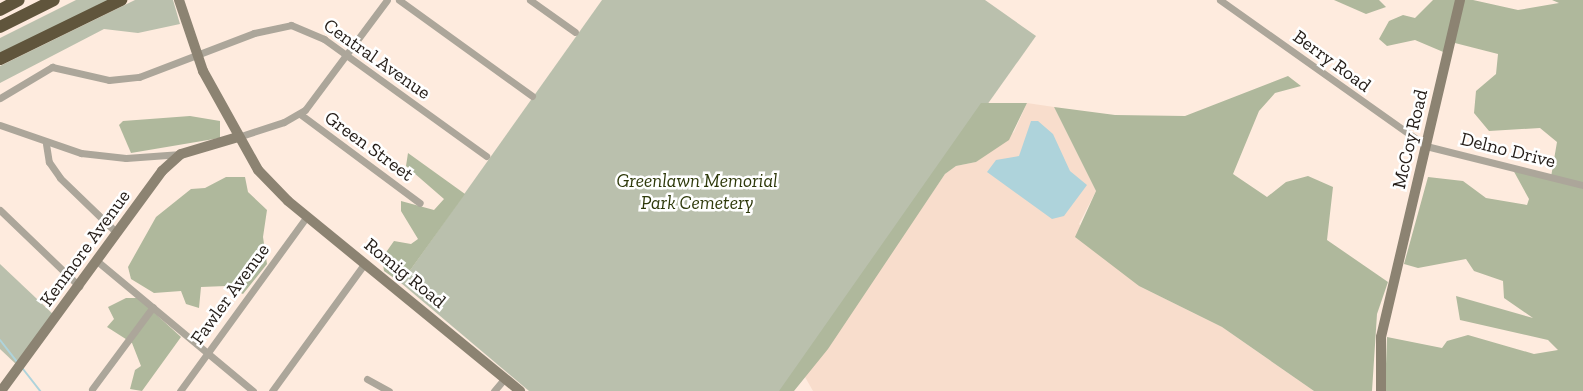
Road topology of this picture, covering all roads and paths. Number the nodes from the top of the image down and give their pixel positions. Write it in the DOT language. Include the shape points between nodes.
graph roads {
  1 [pos="19,0"];
  2 [pos="54,0"];
  3 [pos="121,0"];
  4 [pos="179,0"];
  5 [pos="387,0"];
  6 [pos="399,0"];
  7 [pos="530,0"];
  8 [pos="1220,0"];
  9 [pos="1460,0"];
  10 [pos="0,10"];
  11 [pos="0,27"];
  12 [pos="574,32"];
  13 [pos="196,56"];
  14 [pos="346,56"];
  15 [pos="0,60"];
  16 [pos="532,96"];
  17 [pos="0,98"];
  18 [pos="300,114"];
  19 [pos="0,125"];
  20 [pos="238,137"];
  21 [pos="46,144"];
  22 [pos="1426,146"];
  23 [pos="181,154"];
  24 [pos="486,156"];
  25 [pos="1583,185"];
  26 [pos="420,204"];
  27 [pos="0,210"];
  28 [pos="307,216"];
  29 [pos="117,233"];
  30 [pos="97,261"];
  31 [pos="364,263"];
  32 [pos="79,286"];
  33 [pos="152,307"];
  34 [pos="207,353"];
  35 [pos="505,378"];
  36 [pos="367,379"];
  37 [pos="92,389"];
  38 [pos="2,391"];
  39 [pos="180,391"];
  40 [pos="253,391"];
  41 [pos="272,391"];
  42 [pos="389,391"];
  43 [pos="494,391"];
  44 [pos="520,391"];
  45 [pos="1381,391"];
  1 -- 10 [label="highway"];
  2 -- 11 [label="highway"];
  3 -- 15 [label="highway"];
  4 -- 13 [label="street, Romig Road"];
  5 -- 14 [label="street"];
  6 -- 16 [label="street"];
  7 -- 12 [label="street"];
  8 -- 22 [label="street, Berry Road"];
  9 -- 22 [label="street, McCoy Road"];
  13 -- 14 [label="street, Central Avenue" via="254,33 291,25 312,32"];
  13 -- 17 [label="street, Central Avenue" via="125,79 95,78 69,68 52,67"];
  13 -- 20 [label="street, Romig Road"];
  14 -- 18 [label="street"];
  14 -- 24 [label="street, Central Avenue"];
  18 -- 20 [label="street"];
  18 -- 26 [label="street, Green Street"];
  19 -- 21 [label="street"];
  20 -- 23 [label="street"];
  20 -- 28 [label="street, Romig Road" via="268,182"];
  21 -- 23 [label="street" via="116,158"];
  21 -- 29 [label="street" via="49,162 60,178"];
  22 -- 25 [label="street, Delno Drive"];
  22 -- 45 [label="street, McCoy Road" via="1381,337"];
  23 -- 29 [label="street, Kenmore Avenue" via="162,171"];
  27 -- 32 [label="street"];
  28 -- 31 [label="street, Romig Road"];
  28 -- 34 [label="street, Fawler Avenue"];
  29 -- 30 [label="street, Kenmore Avenue"];
  30 -- 32 [label="street, Kenmore Avenue"];
  30 -- 33 [label="street"];
  31 -- 35 [label="street, Romig Road"];
  31 -- 41 [label="street"];
  32 -- 38 [label="street, Kenmore Avenue"];
  33 -- 34 [label="street"];
  33 -- 37 [label="street"];
  34 -- 39 [label="street, Fawler Avenue"];
  34 -- 40 [label="street"];
  35 -- 43 [label="street"];
  35 -- 44 [label="street, Romig Road"];
  36 -- 42 [label="street"];
}
